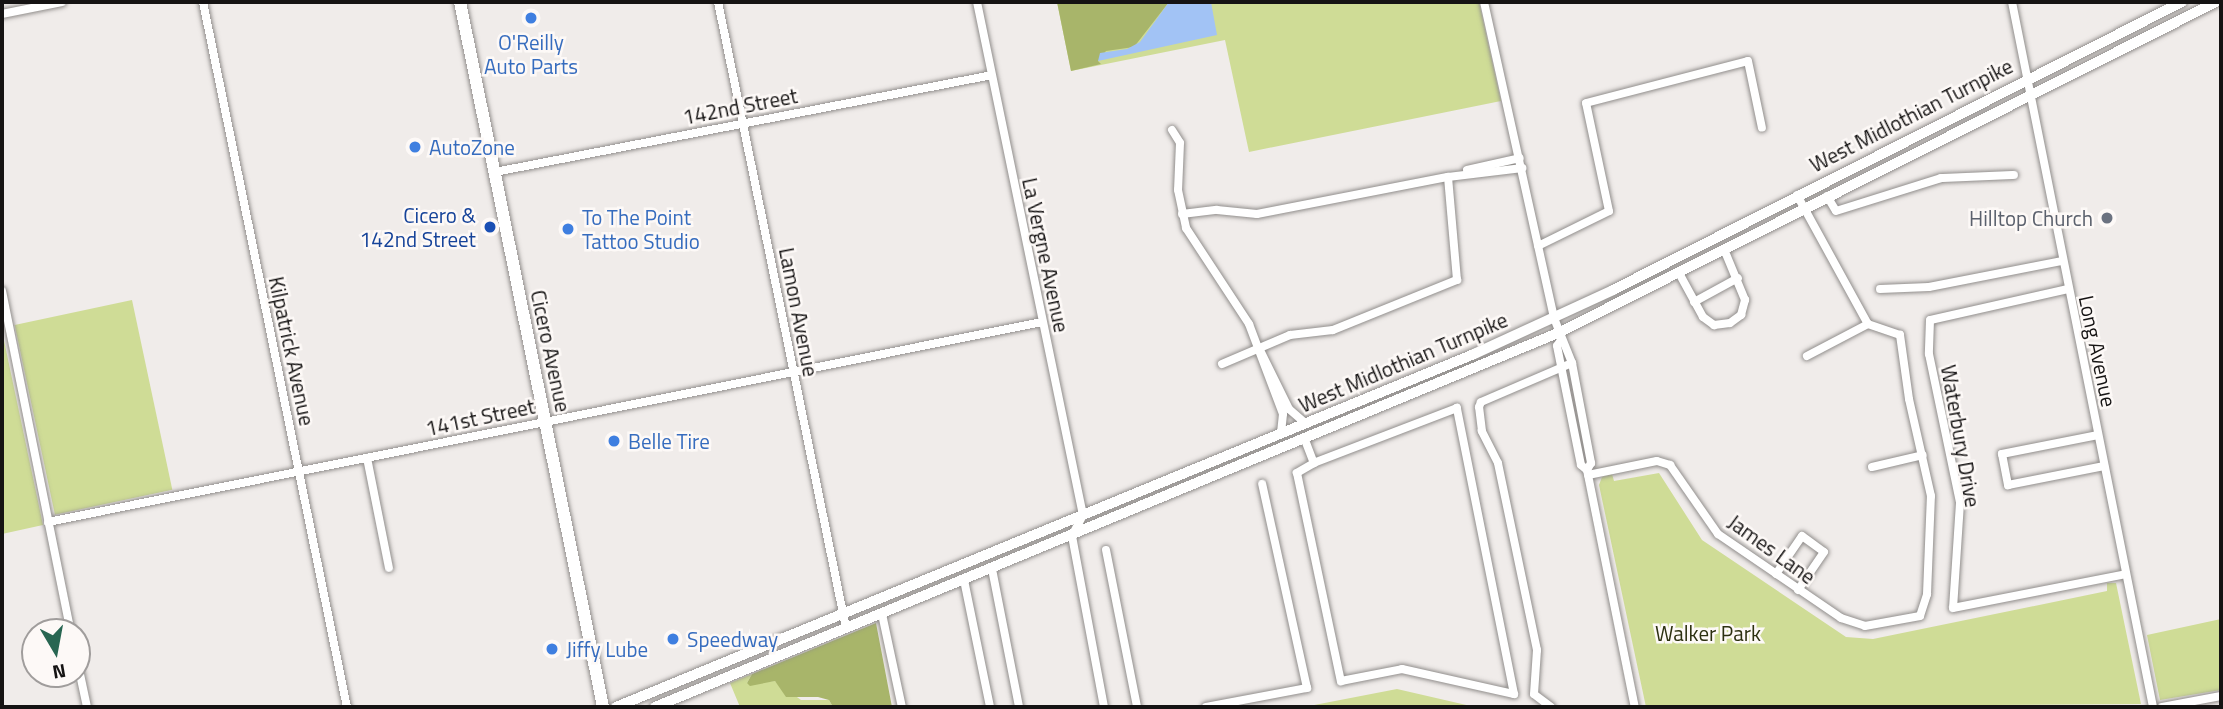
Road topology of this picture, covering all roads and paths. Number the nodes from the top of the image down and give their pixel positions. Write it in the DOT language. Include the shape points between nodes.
graph roads {
  1 [pos="62,2"];
  2 [pos="203,2"];
  3 [pos="460,2"];
  4 [pos="718,2"];
  5 [pos="977,2"];
  6 [pos="1484,2"];
  7 [pos="2012,2"];
  8 [pos="2182,2"];
  9 [pos="2216,2"];
  10 [pos="2,14"];
  11 [pos="992,75"];
  12 [pos="2027,77"];
  13 [pos="2028,95"];
  14 [pos="744,123"];
  15 [pos="1762,128"];
  16 [pos="1172,130"];
  17 [pos="1520,158"];
  18 [pos="1522,168"];
  19 [pos="495,172"];
  20 [pos="2014,175"];
  21 [pos="1448,177"];
  22 [pos="1797,195"];
  23 [pos="1827,196"];
  24 [pos="1805,208"];
  25 [pos="1182,214"];
  26 [pos="1538,246"];
  27 [pos="1724,250"];
  28 [pos="2062,261"];
  29 [pos="1679,273"];
  30 [pos="1738,278"];
  31 [pos="1880,289"];
  32 [pos="2068,289"];
  33 [pos="2,291"];
  34 [pos="1694,302"];
  35 [pos="1554,318"];
  36 [pos="1042,322"];
  37 [pos="1868,324"];
  38 [pos="1560,337"];
  39 [pos="1259,348"];
  40 [pos="1807,356"];
  41 [pos="1572,363"];
  42 [pos="1222,364"];
  43 [pos="1562,367"];
  44 [pos="793,371"];
  45 [pos="546,421"];
  46 [pos="1305,423"];
  47 [pos="1293,428"];
  48 [pos="1281,433"];
  49 [pos="2098,435"];
  50 [pos="1305,440"];
  51 [pos="1923,455"];
  52 [pos="367,458"];
  53 [pos="1314,463"];
  54 [pos="2104,466"];
  55 [pos="1872,467"];
  56 [pos="299,471"];
  57 [pos="1587,472"];
  58 [pos="1262,484"];
  59 [pos="1083,515"];
  60 [pos="47,522"];
  61 [pos="1072,536"];
  62 [pos="1105,550"];
  63 [pos="389,568"];
  64 [pos="992,569"];
  65 [pos="1776,574"];
  66 [pos="2126,574"];
  67 [pos="964,580"];
  68 [pos="1798,590"];
  69 [pos="843,614"];
  70 [pos="883,614"];
  71 [pos="68,618"];
  72 [pos="846,628"];
  73 [pos="83,688"];
  74 [pos="2221,695"];
  75 [pos="87,707"];
  76 [pos="348,707"];
  77 [pos="603,707"];
  78 [pos="615,707"];
  79 [pos="655,707"];
  80 [pos="902,707"];
  81 [pos="990,707"];
  82 [pos="1018,707"];
  83 [pos="1104,707"];
  84 [pos="1137,707"];
  85 [pos="1206,707"];
  86 [pos="1551,707"];
  87 [pos="1632,707"];
  88 [pos="2153,707"];
  89 [pos="2162,707"];
  1 -- 10 [label="street"];
  2 -- 56 [label="street, Kilpatrick Avenue"];
  3 -- 19 [label="main road, Cicero Avenue"];
  4 -- 14 [label="street, Lamon Avenue"];
  5 -- 11 [label="street, La Vergne Avenue"];
  6 -- 17 [label="street"];
  7 -- 12 [label="street, Long Avenue"];
  8 -- 12 [label="main road, West Midlothian Turnpike"];
  9 -- 13 [label="main road, West Midlothian Turnpike"];
  11 -- 14 [label="street, 142nd Street"];
  11 -- 36 [label="street, La Vergne Avenue"];
  12 -- 13 [label="street, Long Avenue"];
  12 -- 22 [label="main road, West Midlothian Turnpike"];
  13 -- 23 [label="main road, West Midlothian Turnpike"];
  13 -- 28 [label="street, Long Avenue"];
  14 -- 19 [label="street, 142nd Street"];
  14 -- 44 [label="street, Lamon Avenue"];
  15 -- 26 [label="street" via="1748,61 1586,103 1609,211"];
  16 -- 25 [label="street" via="1180,143"];
  17 -- 18 [label="street"];
  17 -- 21 [label="street"];
  18 -- 21 [label="street"];
  18 -- 26 [label="street"];
  19 -- 45 [label="main road, Cicero Avenue"];
  20 -- 23 [label="street" via="1941,178 1836,211"];
  21 -- 25 [label="street" via="1272,212"];
  21 -- 39 [label="street" via="1457,280 1333,330 1297,333"];
  22 -- 24 [label="street"];
  22 -- 35 [label="main road, West Midlothian Turnpike"];
  23 -- 24 [label="main road, West Midlothian Turnpike"];
  24 -- 27 [label="main road, West Midlothian Turnpike"];
  24 -- 37 [label="street"];
  25 -- 39 [label="street" via="1192,243 1238,304"];
  26 -- 35 [label="street"];
  27 -- 29 [label="main road, West Midlothian Turnpike"];
  27 -- 30 [label="street"];
  28 -- 31 [label="street" via="1929,287"];
  28 -- 32 [label="street, Long Avenue"];
  29 -- 34 [label="street"];
  29 -- 38 [label="main road, West Midlothian Turnpike"];
  30 -- 34 [label="street"];
  30 -- 34 [label="street" via="1745,308 1736,320 1714,325"];
  32 -- 49 [label="street, Long Avenue"];
  32 -- 66 [label="street, Waterbury Drive" via="1930,320 1929,354 1960,503 1953,608"];
  33 -- 60 [label="street"];
  35 -- 38 [label="street"];
  35 -- 46 [label="main road, West Midlothian Turnpike"];
  36 -- 44 [label="street, 141st Street"];
  36 -- 59 [label="street, La Vergne Avenue"];
  37 -- 40 [label="street"];
  37 -- 51 [label="street" via="1900,335"];
  38 -- 41 [label="street" via="1567,343"];
  38 -- 43 [label="street" via="1557,345"];
  38 -- 50 [label="main road, West Midlothian Turnpike"];
  39 -- 42 [label="street"];
  39 -- 46 [label="street" via="1289,409"];
  39 -- 48 [label="street" via="1283,414"];
  41 -- 43 [label="street"];
  41 -- 57 [label="street" via="1591,463"];
  43 -- 57 [label="street" via="1581,465"];
  43 -- 86 [label="street" via="1481,402 1479,417 1498,463 1537,650 1534,694"];
  44 -- 45 [label="street, 141st Street"];
  44 -- 69 [label="street, Lamon Avenue"];
  45 -- 52 [label="street, 141st Street"];
  45 -- 77 [label="main road, Cicero Avenue"];
  46 -- 47 [label="main road, West Midlothian Turnpike"];
  47 -- 48 [label="main road, West Midlothian Turnpike"];
  47 -- 50 [label="main road"];
  48 -- 59 [label="main road, West Midlothian Turnpike"];
  49 -- 54 [label="street, Long Avenue"];
  49 -- 54 [label="street" via="2002,454 2008,485"];
  50 -- 53 [label="street"];
  50 -- 61 [label="main road, West Midlothian Turnpike"];
  51 -- 55 [label="street"];
  51 -- 68 [label="street, James Lane" via="1931,496 1927,594 1920,616 1852,625"];
  52 -- 56 [label="street, 141st Street"];
  52 -- 63 [label="street"];
  53 -- 53 [label="street" via="1297,473 1341,681 1402,669 1514,694 1457,408"];
  54 -- 66 [label="street, Long Avenue"];
  56 -- 60 [label="street, 141st Street"];
  56 -- 76 [label="street, Kilpatrick Avenue"];
  57 -- 65 [label="street, James Lane" via="1657,461 1670,466 1718,534"];
  57 -- 87 [label="street"];
  58 -- 85 [label="street" via="1307,688"];
  59 -- 61 [label="street"];
  59 -- 69 [label="main road, West Midlothian Turnpike"];
  60 -- 71 [label="street"];
  61 -- 64 [label="main road, West Midlothian Turnpike"];
  61 -- 83 [label="street"];
  62 -- 84 [label="street"];
  64 -- 67 [label="main road, West Midlothian Turnpike"];
  64 -- 82 [label="street"];
  65 -- 68 [label="street, James Lane"];
  65 -- 68 [label="street" via="1802,536 1824,552"];
  66 -- 88 [label="street, Long Avenue"];
  67 -- 70 [label="main road, West Midlothian Turnpike"];
  67 -- 81 [label="street"];
  69 -- 72 [label="street, Lamon Avenue"];
  69 -- 78 [label="main road, West Midlothian Turnpike"];
  70 -- 72 [label="main road, West Midlothian Turnpike"];
  70 -- 80 [label="street"];
  72 -- 79 [label="main road, West Midlothian Turnpike"];
  73 -- 75 [label="street"];
  74 -- 89 [label="street"];
}
